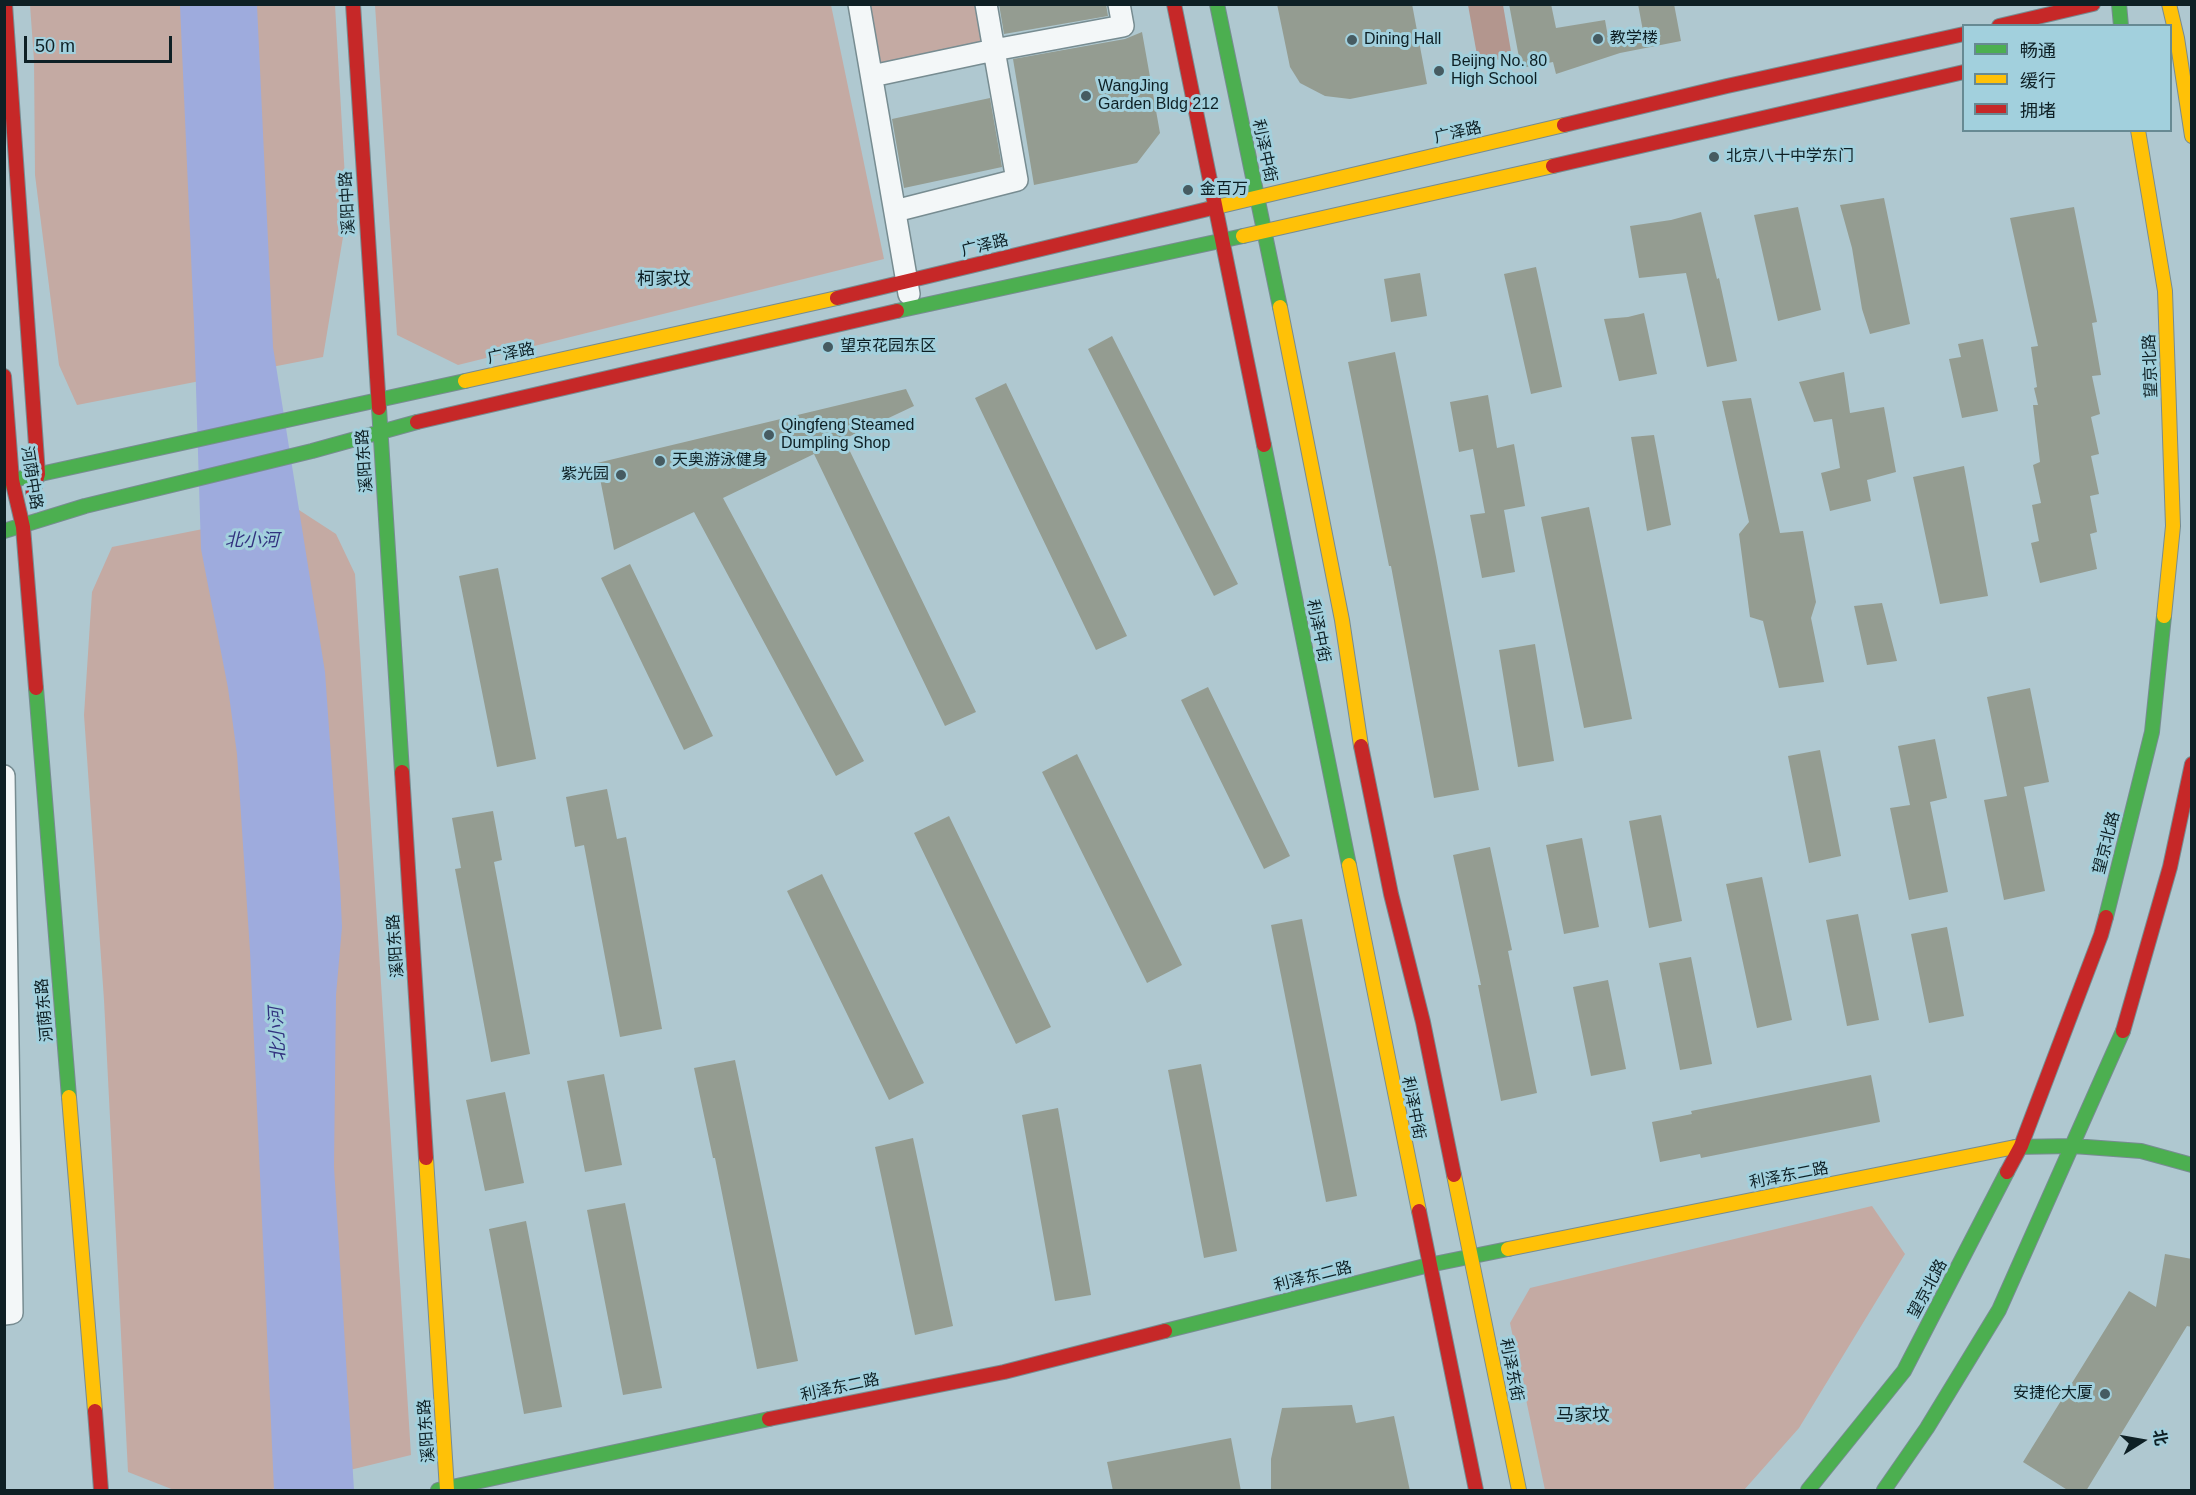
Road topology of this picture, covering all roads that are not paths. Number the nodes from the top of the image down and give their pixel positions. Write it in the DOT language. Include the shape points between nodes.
graph roads {
  1 [pos="5,4"];
  2 [pos="353,4"];
  3 [pos="859,4"];
  4 [pos="986,4"];
  5 [pos="1119,4"];
  6 [pos="1174,4"];
  7 [pos="1217,4"];
  8 [pos="2093,4"];
  9 [pos="2119,4"];
  10 [pos="2169,4"];
  11 [pos="2008,24"];
  12 [pos="2121,24"];
  13 [pos="2176,30"];
  14 [pos="1962,34"];
  15 [pos="994,50"];
  16 [pos="1962,72"];
  17 [pos="872,76"];
  18 [pos="2138,132"];
  19 [pos="2192,136"];
  20 [pos="1257,197"];
  21 [pos="1214,207"];
  22 [pos="895,211"];
  23 [pos="1264,231"];
  24 [pos="1222,241"];
  25 [pos="907,282"];
  26 [pos="912,308"];
  27 [pos="4,376"];
  28 [pos="376,400"];
  29 [pos="380,431"];
  30 [pos="38,474"];
  31 [pos="8,481"];
  32 [pos="23,527"];
  33 [pos="4,531"];
  34 [pos="2192,764"];
  35 [pos="4,776"];
  36 [pos="6,1051"];
  37 [pos="2021,1146"];
  38 [pos="2073,1146"];
  39 [pos="2192,1165"];
  40 [pos="1471,1256"];
  41 [pos="1429,1265"];
  42 [pos="4,1314"];
  43 [pos="444,1490"];
  44 [pos="101,1491"];
  45 [pos="1476,1491"];
  46 [pos="1519,1491"];
  47 [pos="1808,1491"];
  48 [pos="1884,1491"];
  1 -- 30 [label="street, 河荫中路"];
  2 -- 28 [label="street, 溪阳中路"];
  3 -- 17 [label="street"];
  4 -- 15 [label="street"];
  5 -- 15 [label="street" via="1123,26"];
  6 -- 21 [label="street, 利泽中街"];
  7 -- 20 [label="street, 利泽中街"];
  8 -- 11 [label="street"];
  9 -- 12 [label="street"];
  10 -- 13 [label="street"];
  13 -- 19 [label="street"];
  14 -- 20 [label="street, 广泽路"];
  15 -- 17 [label="street"];
  15 -- 22 [label="street" via="1017,180"];
  16 -- 23 [label="street"];
  17 -- 22 [label="street"];
  18 -- 37 [label="street, 望京北路" via="2165,291 2173,526 2152,732 2101,934"];
  20 -- 21 [label="street, 广泽路"];
  20 -- 23 [label="street, 利泽中街"];
  21 -- 24 [label="street, 利泽中街"];
  21 -- 25 [label="street, 广泽路"];
  22 -- 25 [label="street"];
  23 -- 24 [label="street"];
  23 -- 40 [label="street, 利泽中街" via="1342,620 1391,894 1423,1022"];
  24 -- 26 [label="street"];
  24 -- 41 [label="street, 利泽中街"];
  25 -- 26 [label="street"];
  25 -- 28 [label="street, 广泽路"];
  26 -- 29 [label="street"];
  27 -- 31 [label="street, 河荫中路"];
  28 -- 29 [label="street, 溪阳东路"];
  28 -- 30 [label="street, 广泽路"];
  29 -- 32 [label="street" via="312,452 85,506"];
  29 -- 43 [label="street, 溪阳东路"];
  30 -- 31 [label="street, 广泽路"];
  30 -- 32 [label="street, 河荫中路"];
  31 -- 32 [label="street, 河荫中路"];
  32 -- 33 [label="street"];
  32 -- 44 [label="street, 河荫东路"];
  34 -- 38 [label="street" via="2170,867 2126,1026"];
  35 -- 36 [label="street"];
  36 -- 42 [label="street" via="12,1313"];
  37 -- 38 [label="street, 利泽东二路"];
  37 -- 40 [label="street, 利泽东二路"];
  37 -- 47 [label="street, 望京北路" via="1904,1371"];
  38 -- 39 [label="street, 利泽东二路" via="2141,1151"];
  38 -- 48 [label="street" via="1999,1310"];
  40 -- 41 [label="street, 利泽东二路"];
  40 -- 46 [label="street, 利泽东街"];
  41 -- 43 [label="street, 利泽东二路" via="1004,1372"];
  41 -- 45 [label="street"];
}
